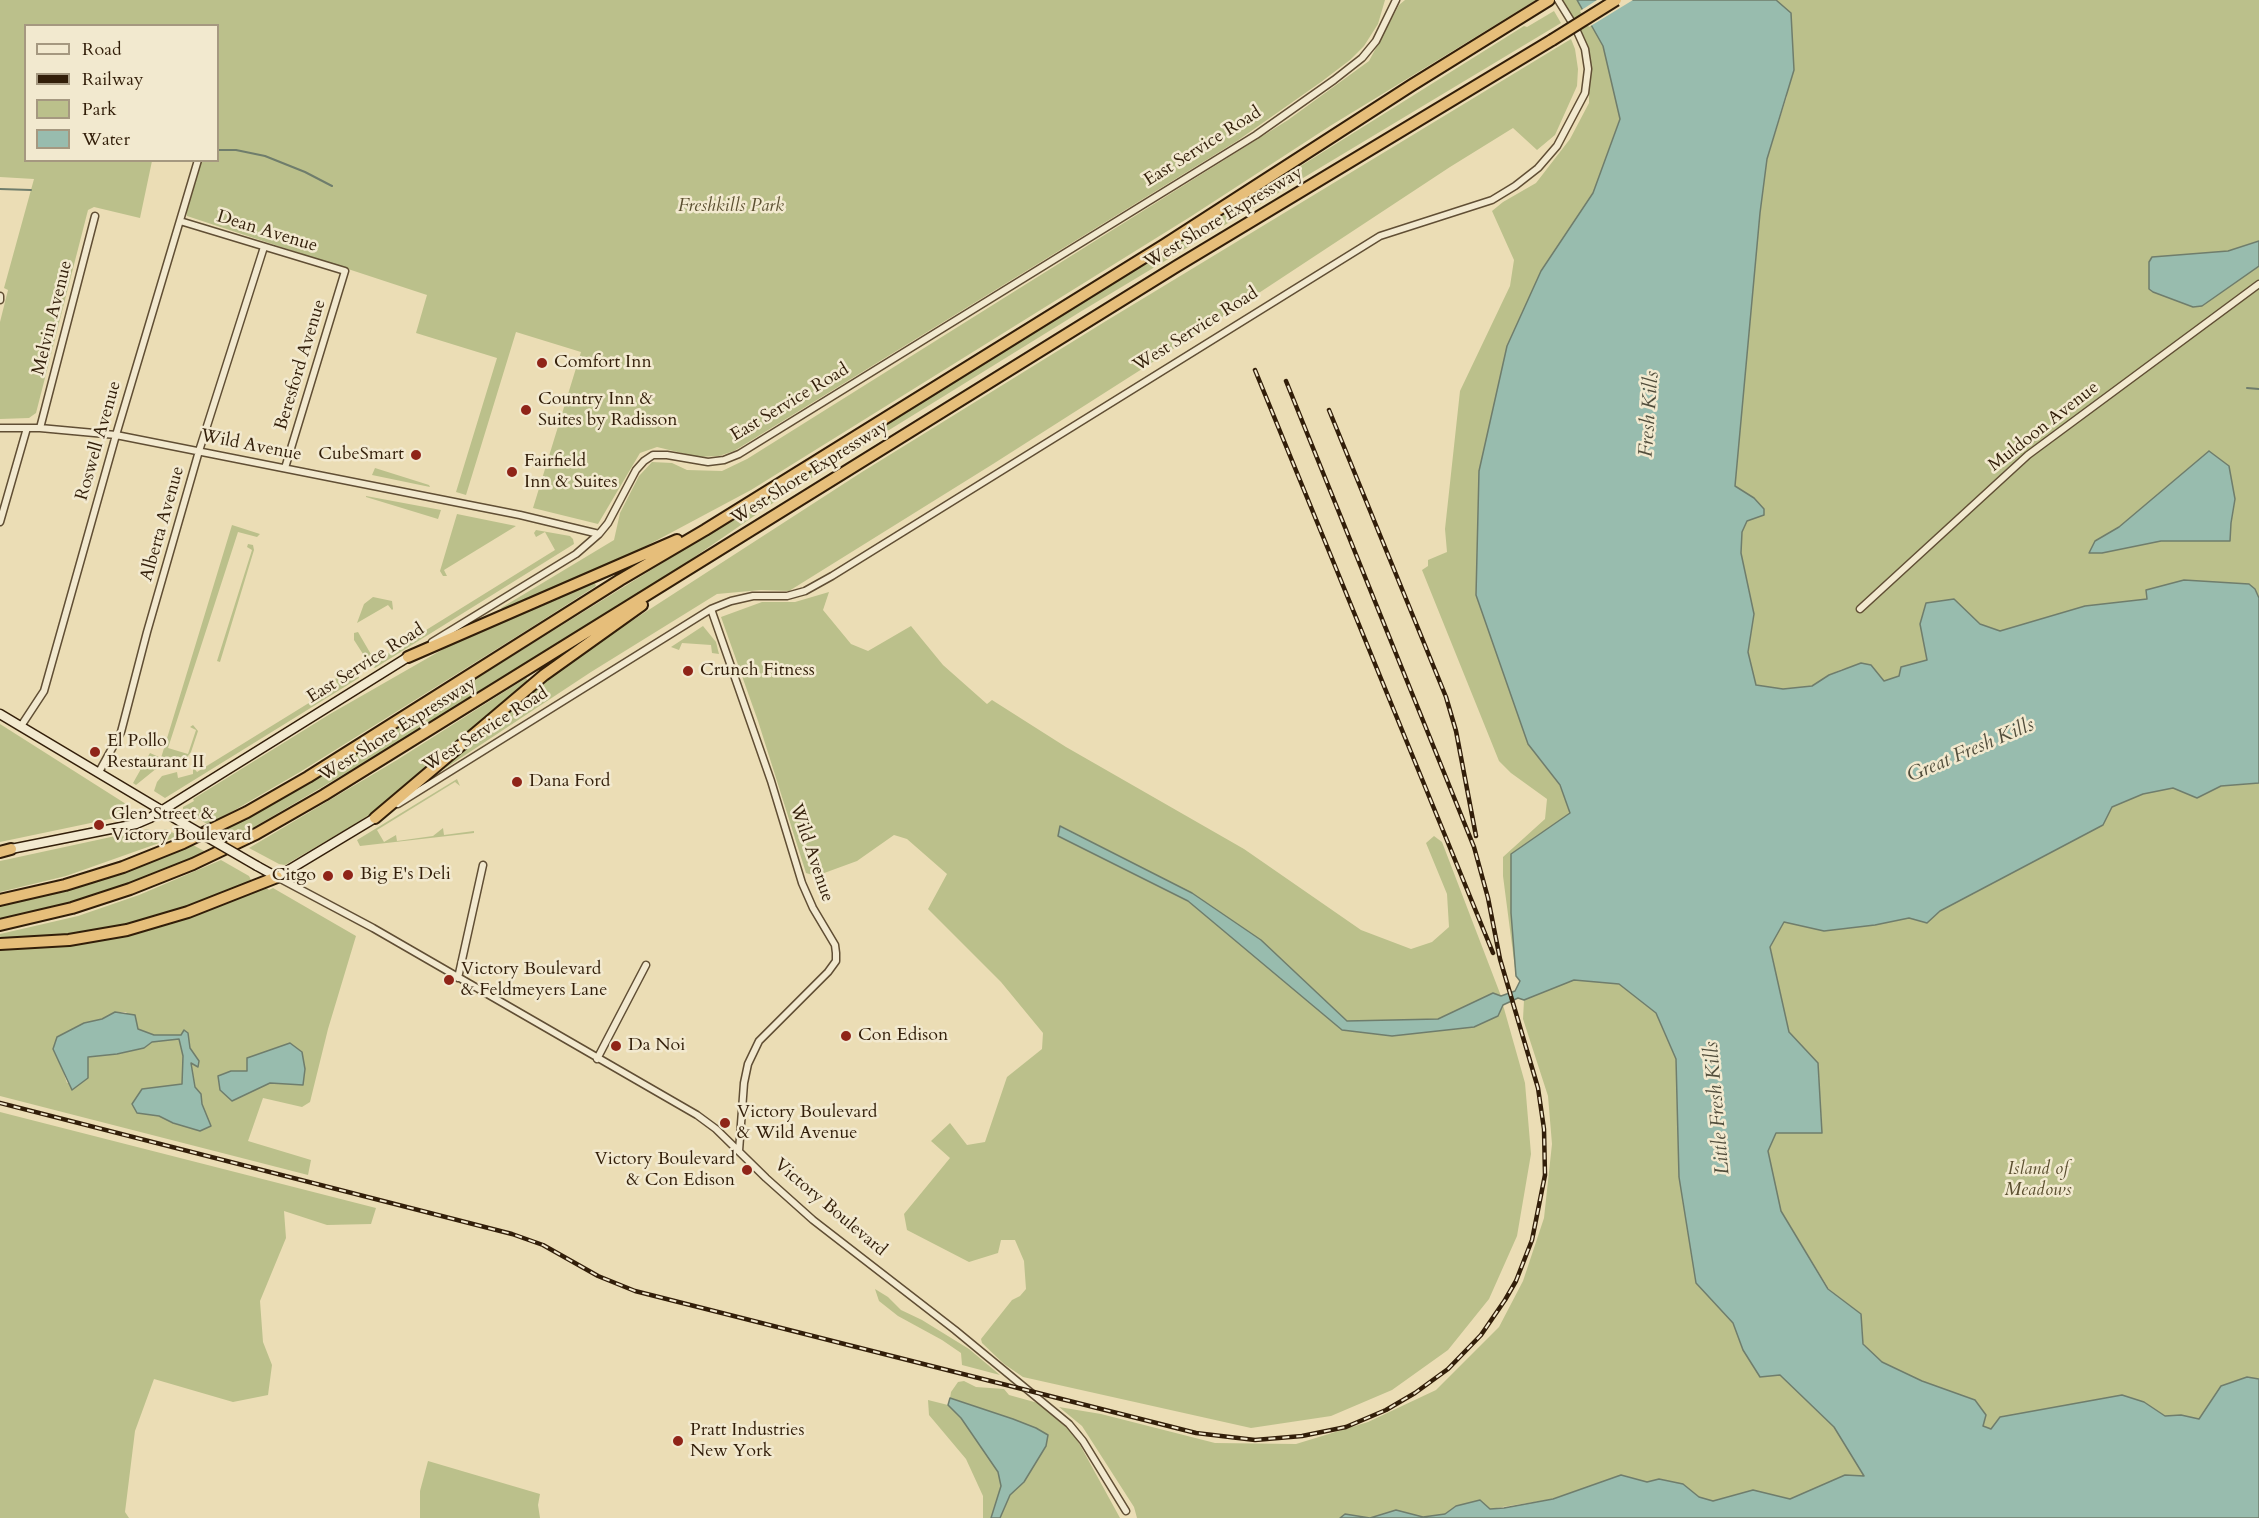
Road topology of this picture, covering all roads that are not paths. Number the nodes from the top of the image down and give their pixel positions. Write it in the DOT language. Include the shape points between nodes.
graph roads {
  1 [pos="1396,0"];
  2 [pos="1549,0"];
  3 [pos="1558,0"];
  4 [pos="1616,0"];
  5 [pos="197,162"];
  6 [pos="95,216"];
  7 [pos="180,221"];
  8 [pos="264,247"];
  9 [pos="345,271"];
  10 [pos="2259,284"];
  11 [pos="0,428"];
  12 [pos="27,428"];
  13 [pos="40,428"];
  14 [pos="116,435"];
  15 [pos="199,451"];
  16 [pos="285,468"];
  17 [pos="766,520"];
  18 [pos="0,522"];
  19 [pos="705,530"];
  20 [pos="599,534"];
  21 [pos="715,607"];
  22 [pos="1860,609"];
  23 [pos="408,657"];
  24 [pos="0,714"];
  25 [pos="21,726"];
  26 [pos="99,772"];
  27 [pos="163,811"];
  28 [pos="375,818"];
  29 [pos="4,851"];
  30 [pos="483,865"];
  31 [pos="277,877"];
  32 [pos="0,900"];
  33 [pos="0,925"];
  34 [pos="0,944"];
  35 [pos="646,965"];
  36 [pos="458,978"];
  37 [pos="597,1059"];
  38 [pos="739,1151"];
  39 [pos="1126,1511"];
  1 -- 20 [label="street, East Service Road" via="1376,41 1362,58 1256,135 740,454 708,462 667,455 653,455 644,461"];
  2 -- 19 [label="highway, West Shore Expressway"];
  3 -- 21 [label="street, West Service Road" via="1586,49 1586,93 1557,146 1515,186 1492,200 1403,227 1363,245 805,591 787,596 753,596"];
  4 -- 17 [label="highway, West Shore Expressway, bridge"];
  5 -- 7 [label="street, Roswell Avenue"];
  6 -- 13 [label="street, Melvin Avenue"];
  7 -- 8 [label="street, Dean Avenue"];
  7 -- 14 [label="street, Roswell Avenue"];
  8 -- 9 [label="street, Dean Avenue"];
  8 -- 15 [label="street, Alberta Avenue"];
  9 -- 16 [label="street, Beresford Avenue"];
  10 -- 22 [label="street, Muldoon Avenue" via="2028,455"];
  11 -- 12 [label="street, Wild Avenue"];
  12 -- 13 [label="street, Wild Avenue"];
  12 -- 18 [label="street"];
  13 -- 14 [label="street, Wild Avenue"];
  14 -- 15 [label="street, Wild Avenue"];
  14 -- 25 [label="street, Roswell Avenue" via="44,691"];
  15 -- 16 [label="street, Wild Avenue"];
  15 -- 26 [label="street, Alberta Avenue" via="121,732"];
  16 -- 20 [label="street, Wild Avenue"];
  17 -- 28 [label="highway" via="544,675"];
  17 -- 33 [label="highway, West Shore Expressway" via="256,834 130,889"];
  19 -- 23 [label="highway"];
  19 -- 32 [label="highway, West Shore Expressway" via="247,812 123,867"];
  20 -- 23 [label="street, East Service Road" via="576,554"];
  21 -- 28 [label="street, West Service Road"];
  21 -- 38 [label="street, Wild Avenue" via="802,883 837,953 828,972 759,1041 744,1083"];
  23 -- 27 [label="main road, East Service Road"];
  24 -- 25 [label="main road, Victory Boulevard"];
  25 -- 26 [label="main road, Victory Boulevard"];
  26 -- 27 [label="main road, Victory Boulevard"];
  27 -- 29 [label="main road, East Service Road" via="136,824"];
  27 -- 31 [label="main road, Victory Boulevard, bridge"];
  28 -- 31 [label="main road, West Service Road"];
  30 -- 36 [label="street"];
  31 -- 34 [label="highway" via="188,912 127,930 69,940"];
  31 -- 36 [label="street, Victory Boulevard"];
  35 -- 37 [label="street"];
  36 -- 37 [label="street, Victory Boulevard"];
  37 -- 38 [label="street, Victory Boulevard" via="697,1114"];
  38 -- 39 [label="street, Victory Boulevard" via="813,1220 1069,1424"];
}
